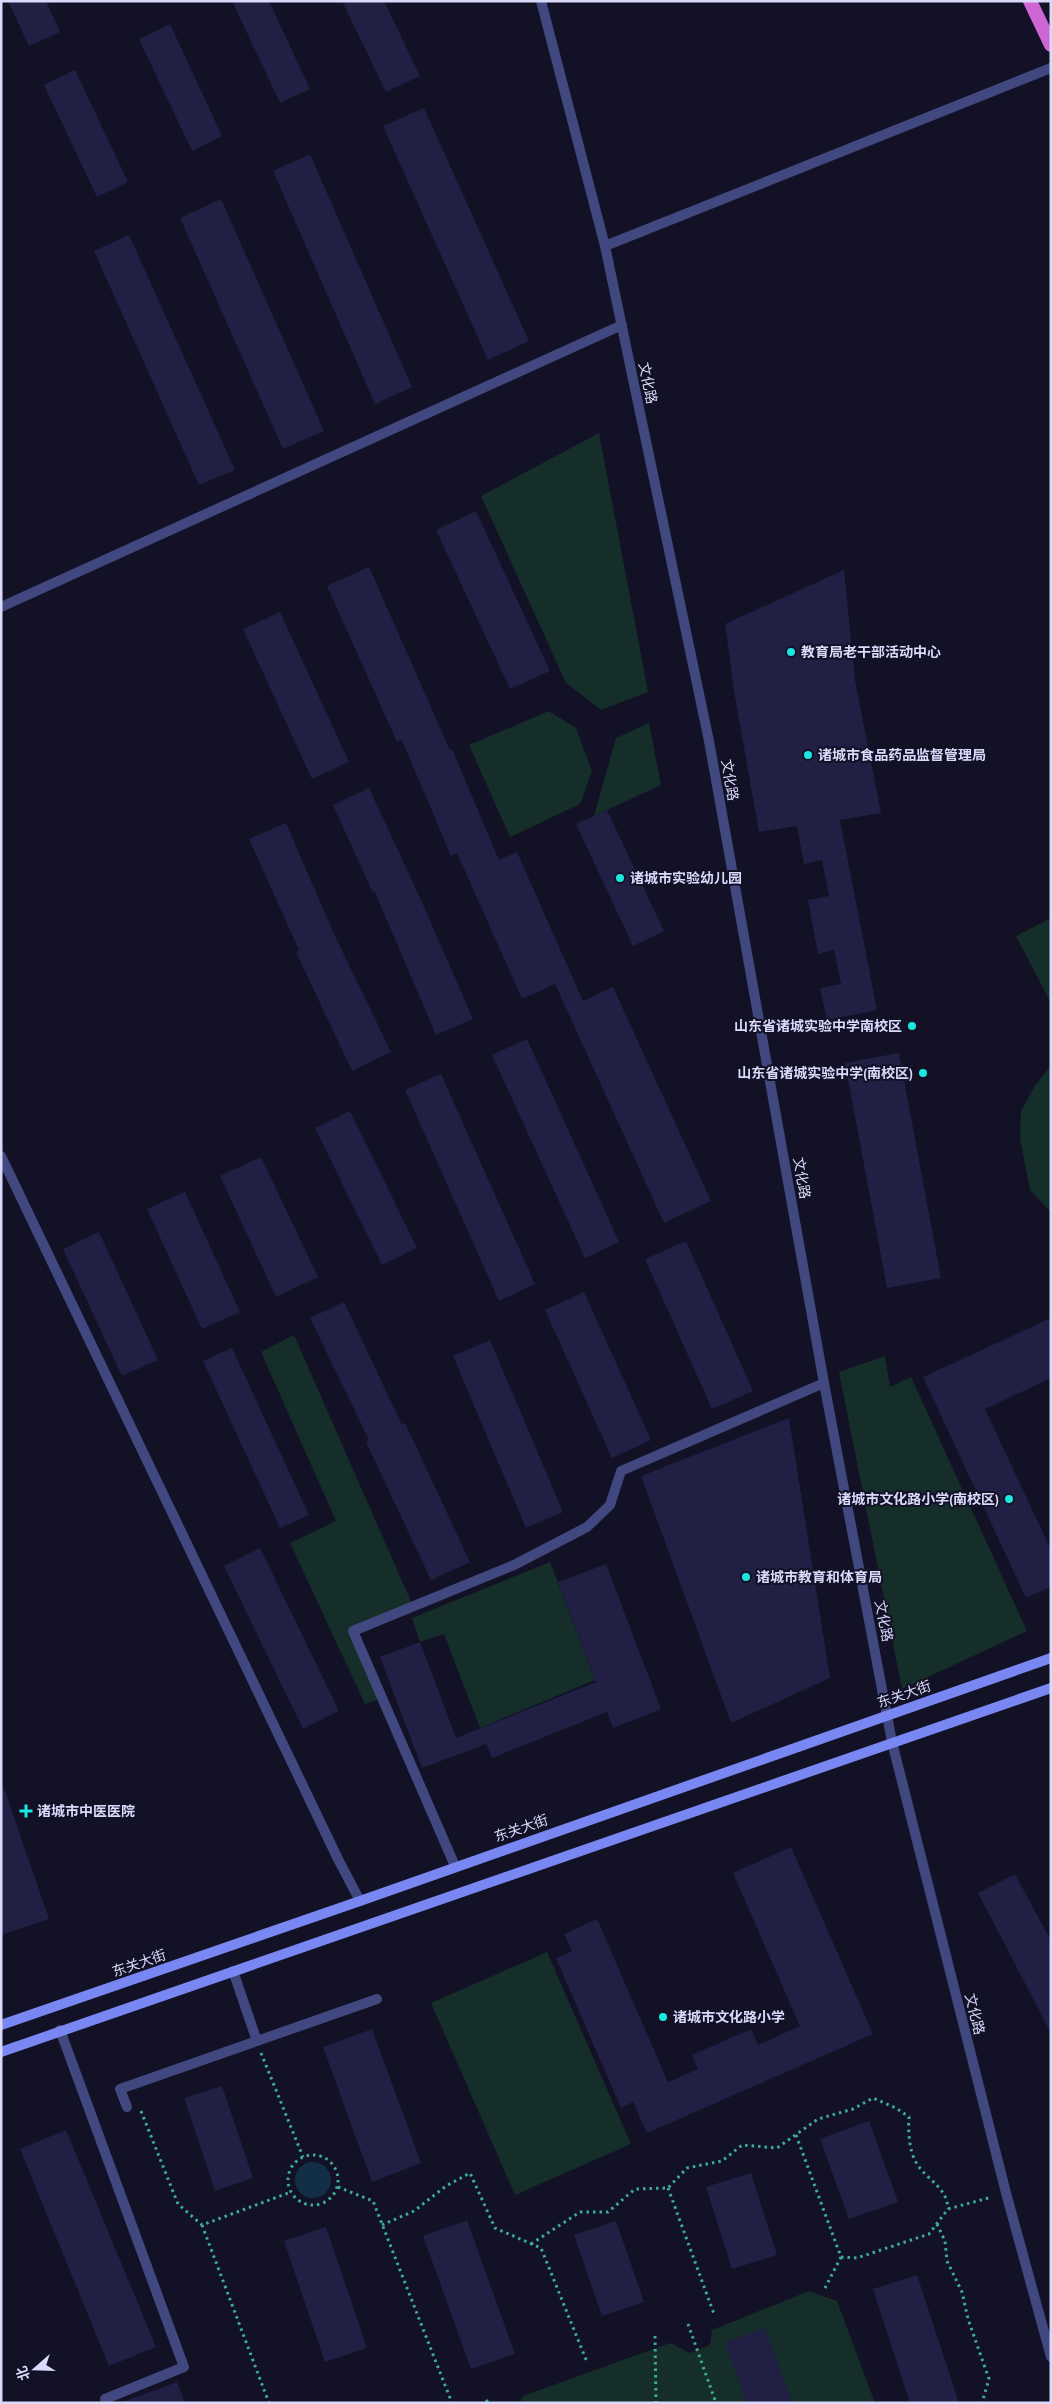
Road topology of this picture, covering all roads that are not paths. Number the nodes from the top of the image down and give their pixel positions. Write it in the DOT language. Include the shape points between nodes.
graph roads {
  1 [pos="541,1"];
  2 [pos="1030,1"];
  3 [pos="1051,45"];
  4 [pos="1051,68"];
  5 [pos="605,246"];
  6 [pos="622,325"];
  7 [pos="1,607"];
  8 [pos="1,1156"];
  9 [pos="824,1383"];
  10 [pos="1051,1658"];
  11 [pos="1051,1688"];
  12 [pos="888,1714"];
  13 [pos="892,1742"];
  14 [pos="455,1866"];
  15 [pos="360,1901"];
  16 [pos="233,1971"];
  17 [pos="377,1999"];
  18 [pos="1,2024"];
  19 [pos="60,2030"];
  20 [pos="257,2041"];
  21 [pos="1,2052"];
  22 [pos="127,2107"];
  23 [pos="1051,2356"];
  24 [pos="107,2403"];
  1 -- 5 [label="street, 文化路"];
  2 -- 3 [label="highway"];
  4 -- 5 [label="street"];
  5 -- 6 [label="street, 文化路"];
  6 -- 7 [label="street"];
  6 -- 9 [label="street, 文化路" via="710,740"];
  8 -- 15 [label="street"];
  9 -- 12 [label="street, 文化路"];
  9 -- 14 [label="street" via="621,1471 610,1505 579,1532 514,1565 353,1631"];
  10 -- 12 [label="main road, 东关大街"];
  11 -- 13 [label="main road"];
  12 -- 13 [label="street, 文化路"];
  12 -- 14 [label="main road, 东关大街"];
  13 -- 16 [label="main road"];
  13 -- 23 [label="street, 文化路" via="1006,2193"];
  14 -- 15 [label="main road, 东关大街"];
  15 -- 18 [label="main road, 东关大街"];
  16 -- 19 [label="main road"];
  16 -- 20 [label="street"];
  17 -- 20 [label="street"];
  19 -- 21 [label="main road"];
  19 -- 24 [label="street" via="184,2367 106,2399"];
  20 -- 22 [label="street" via="120,2089"];
}
